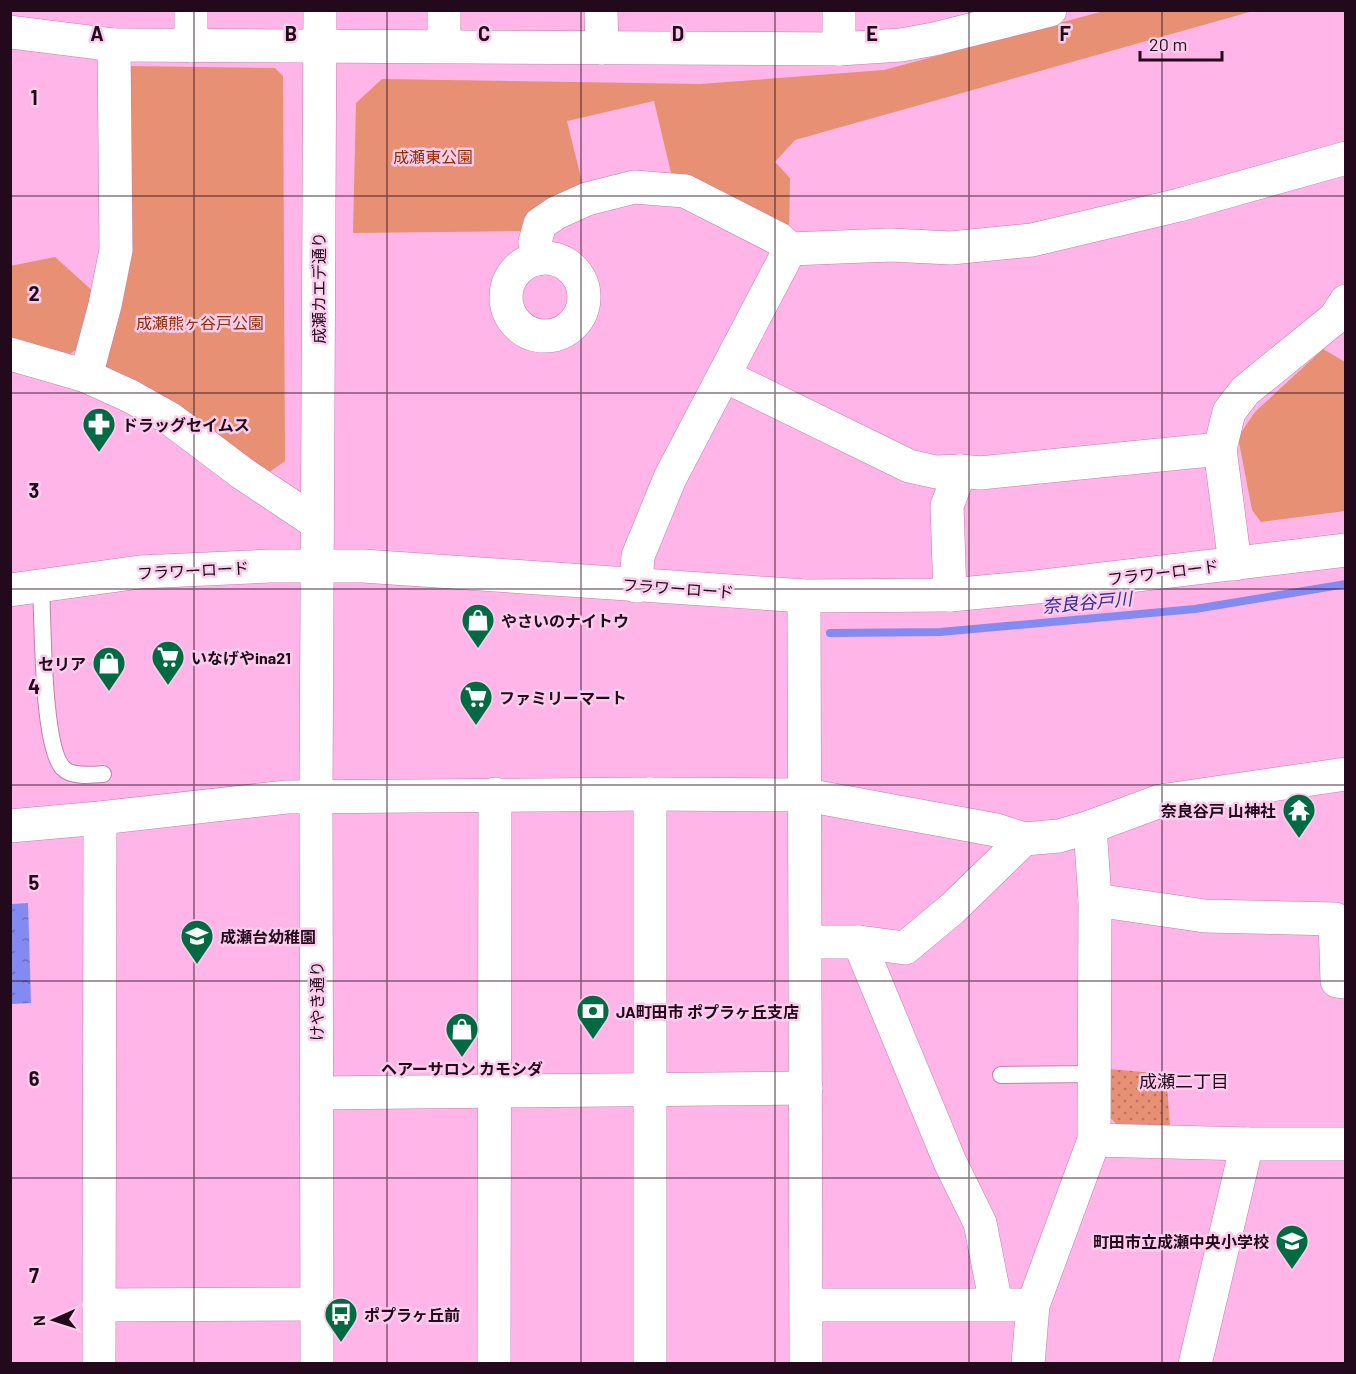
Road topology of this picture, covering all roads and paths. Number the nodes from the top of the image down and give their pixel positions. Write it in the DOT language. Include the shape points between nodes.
graph roads {
  1 [pos="191,10"];
  2 [pos="320,10"];
  3 [pos="444,10"];
  4 [pos="601,10"];
  5 [pos="839,10"];
  6 [pos="1050,10"];
  7 [pos="10,32"];
  8 [pos="114,45"];
  9 [pos="191,46"];
  10 [pos="320,46"];
  11 [pos="444,46"];
  12 [pos="602,48"];
  13 [pos="839,49"];
  14 [pos="1346,158"];
  15 [pos="790,249"];
  16 [pos="538,259"];
  17 [pos="1346,301"];
  18 [pos="10,354"];
  19 [pos="87,376"];
  20 [pos="725,376"];
  21 [pos="1220,449"];
  22 [pos="960,471"];
  23 [pos="317,523"];
  24 [pos="1346,550"];
  25 [pos="1235,564"];
  26 [pos="317,566"];
  27 [pos="636,586"];
  28 [pos="26,588"];
  29 [pos="950,595"];
  30 [pos="804,596"];
  31 [pos="103,774"];
  32 [pos="1346,774"];
  33 [pos="495,794"];
  34 [pos="650,794"];
  35 [pos="806,795"];
  36 [pos="316,796"];
  37 [pos="100,818"];
  38 [pos="10,826"];
  39 [pos="1090,826"];
  40 [pos="1024,839"];
  41 [pos="1095,900"];
  42 [pos="806,942"];
  43 [pos="859,942"];
  44 [pos="1346,981"];
  45 [pos="1094,1074"];
  46 [pos="1001,1075"];
  47 [pos="806,1088"];
  48 [pos="649,1089"];
  49 [pos="494,1090"];
  50 [pos="316,1093"];
  51 [pos="1094,1140"];
  52 [pos="1247,1144"];
  53 [pos="1346,1144"];
  54 [pos="316,1304"];
  55 [pos="99,1305"];
  56 [pos="807,1305"];
  57 [pos="996,1305"];
  58 [pos="1033,1305"];
  59 [pos="99,1364"];
  60 [pos="316,1364"];
  61 [pos="494,1364"];
  62 [pos="650,1364"];
  63 [pos="807,1364"];
  64 [pos="1028,1364"];
  65 [pos="1195,1364"];
  1 -- 9 [label="street"];
  2 -- 10 [label="street, 成瀬カエデ通り"];
  3 -- 11 [label="street"];
  4 -- 12 [label="street"];
  5 -- 13 [label="street"];
  6 -- 13 [label="street" via="934,39"];
  7 -- 8 [label="street"];
  8 -- 9 [label="street"];
  8 -- 19 [label="street" via="116,250"];
  9 -- 10 [label="street"];
  10 -- 11 [label="street"];
  10 -- 23 [label="street, 成瀬カエデ通り"];
  11 -- 12 [label="street"];
  12 -- 13 [label="street"];
  14 -- 15 [label="street" via="1179,205 1032,240 951,248 890,245"];
  15 -- 16 [label="street" via="779,239 685,191 634,187 587,199 540,224 535,242"];
  15 -- 20 [label="street"];
  17 -- 21 [label="street" via="1335,318 1245,391 1229,412"];
  18 -- 19 [label="street"];
  19 -- 23 [label="street" via="169,418"];
  20 -- 22 [label="street" via="909,466 936,472"];
  20 -- 27 [label="street" via="670,478 638,556"];
  21 -- 22 [label="street" via="980,473"];
  21 -- 25 [label="street"];
  22 -- 29 [label="street" via="947,506"];
  23 -- 26 [label="street, 成瀬カエデ通り"];
  24 -- 25 [label="street, フラワーロード"];
  25 -- 29 [label="street, フラワーロード"];
  26 -- 27 [label="street, フラワーロード"];
  26 -- 28 [label="street, フラワーロード" via="140,572"];
  26 -- 36 [label="street, けやき通り"];
  27 -- 30 [label="street, フラワーロード"];
  28 -- 31 [label="lane" via="45,646 47,710 56,760 72,773"];
  29 -- 30 [label="street, フラワーロード"];
  30 -- 35 [label="street"];
  32 -- 39 [label="street" via="1160,801"];
  33 -- 34 [label="street"];
  33 -- 36 [label="street"];
  33 -- 49 [label="street"];
  34 -- 35 [label="street"];
  34 -- 48 [label="street"];
  35 -- 40 [label="street" via="996,830"];
  35 -- 42 [label="street"];
  36 -- 37 [label="street"];
  36 -- 50 [label="street, けやき通り"];
  37 -- 38 [label="street"];
  37 -- 55 [label="street"];
  39 -- 40 [label="street" via="1059,836"];
  39 -- 41 [label="street"];
  40 -- 43 [label="street" via="905,948"];
  41 -- 44 [label="street" via="1205,916 1335,919 1338,981"];
  41 -- 45 [label="street"];
  42 -- 43 [label="street"];
  42 -- 47 [label="street"];
  43 -- 57 [label="street" via="950,1162 980,1222"];
  45 -- 46 [label="lane"];
  45 -- 51 [label="street"];
  47 -- 48 [label="street"];
  47 -- 56 [label="street"];
  48 -- 49 [label="street"];
  48 -- 62 [label="street"];
  49 -- 50 [label="street"];
  49 -- 61 [label="street"];
  50 -- 54 [label="street, けやき通り"];
  51 -- 52 [label="street"];
  51 -- 58 [label="street"];
  52 -- 53 [label="street"];
  52 -- 65 [label="street"];
  54 -- 55 [label="street"];
  54 -- 60 [label="street, けやき通り"];
  55 -- 59 [label="street"];
  56 -- 57 [label="street"];
  56 -- 63 [label="street"];
  57 -- 58 [label="street"];
  58 -- 64 [label="street"];
}
